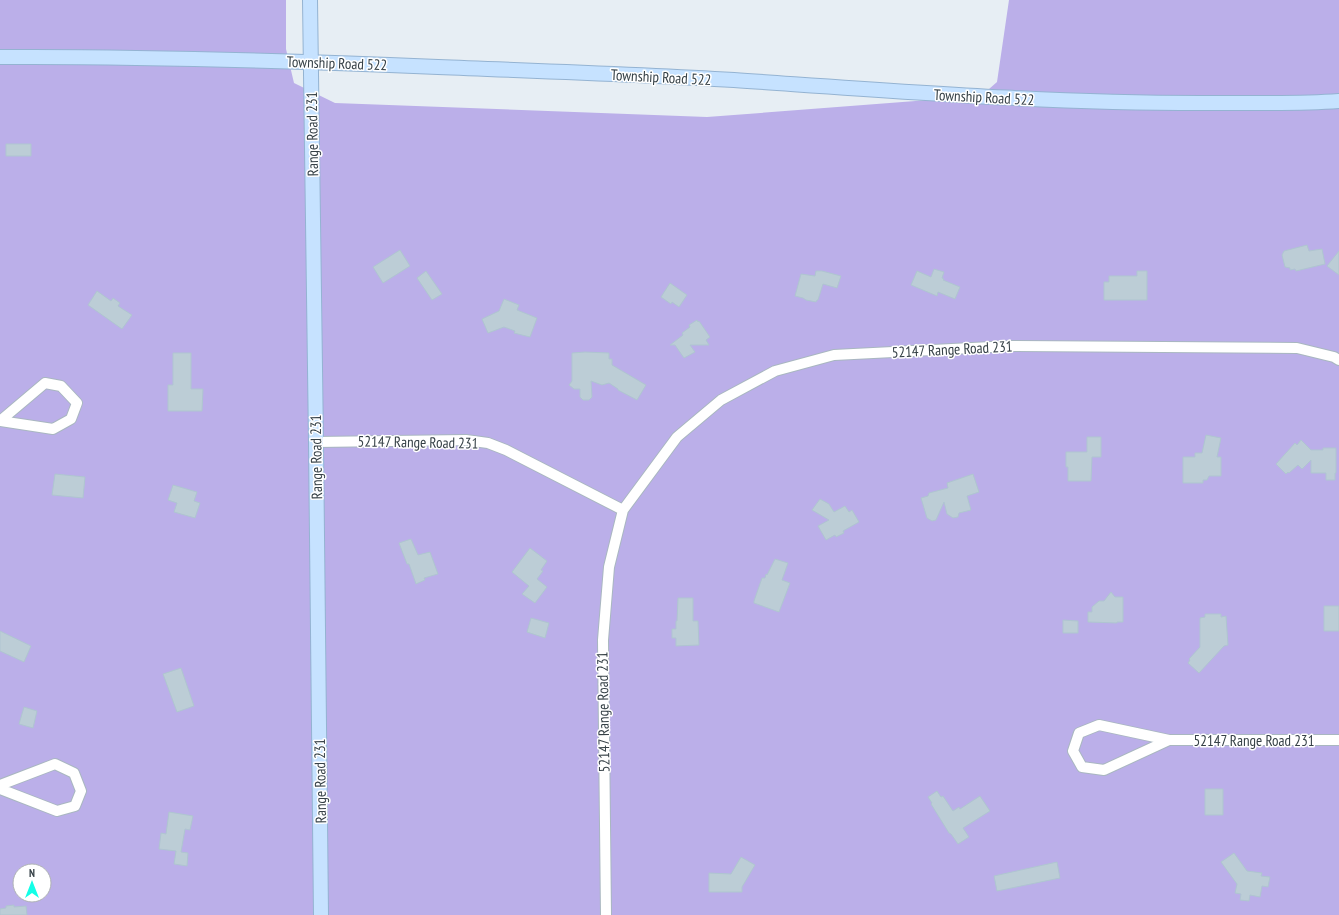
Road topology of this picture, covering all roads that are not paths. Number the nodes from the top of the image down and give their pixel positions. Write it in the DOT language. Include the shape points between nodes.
graph roads {
  1 [pos="310,0"];
  2 [pos="0,57"];
  3 [pos="311,62"];
  4 [pos="1339,103"];
  5 [pos="1339,360"];
  6 [pos="0,421"];
  7 [pos="316,442"];
  8 [pos="624,510"];
  9 [pos="1169,740"];
  10 [pos="1339,740"];
  11 [pos="0,785"];
  12 [pos="0,789"];
  13 [pos="321,915"];
  14 [pos="606,915"];
  1 -- 3 [label="main road, Range Road 231"];
  2 -- 3 [label="main road, Township Road 522"];
  3 -- 4 [label="main road, Township Road 522" via="658,76 1061,101 1142,104"];
  3 -- 7 [label="main road, Range Road 231"];
  5 -- 8 [label="street, 52147 Range Road 231" via="1297,348 1011,346 834,355 775,372 721,400 677,437"];
  6 -- 6 [label="street" via="53,429 71,419 77,404 61,386 45,383"];
  7 -- 8 [label="street, 52147 Range Road 231" via="466,440 488,443"];
  7 -- 13 [label="main road, Range Road 231"];
  8 -- 14 [label="street, 52147 Range Road 231" via="609,567 603,640"];
  9 -- 9 [label="street, 52147 Range Road 231" via="1099,725 1079,733 1073,751 1082,767 1104,770"];
  9 -- 10 [label="street, 52147 Range Road 231"];
  11 -- 12 [label="street" via="55,764 74,773 81,791 75,806 57,812"];
}
